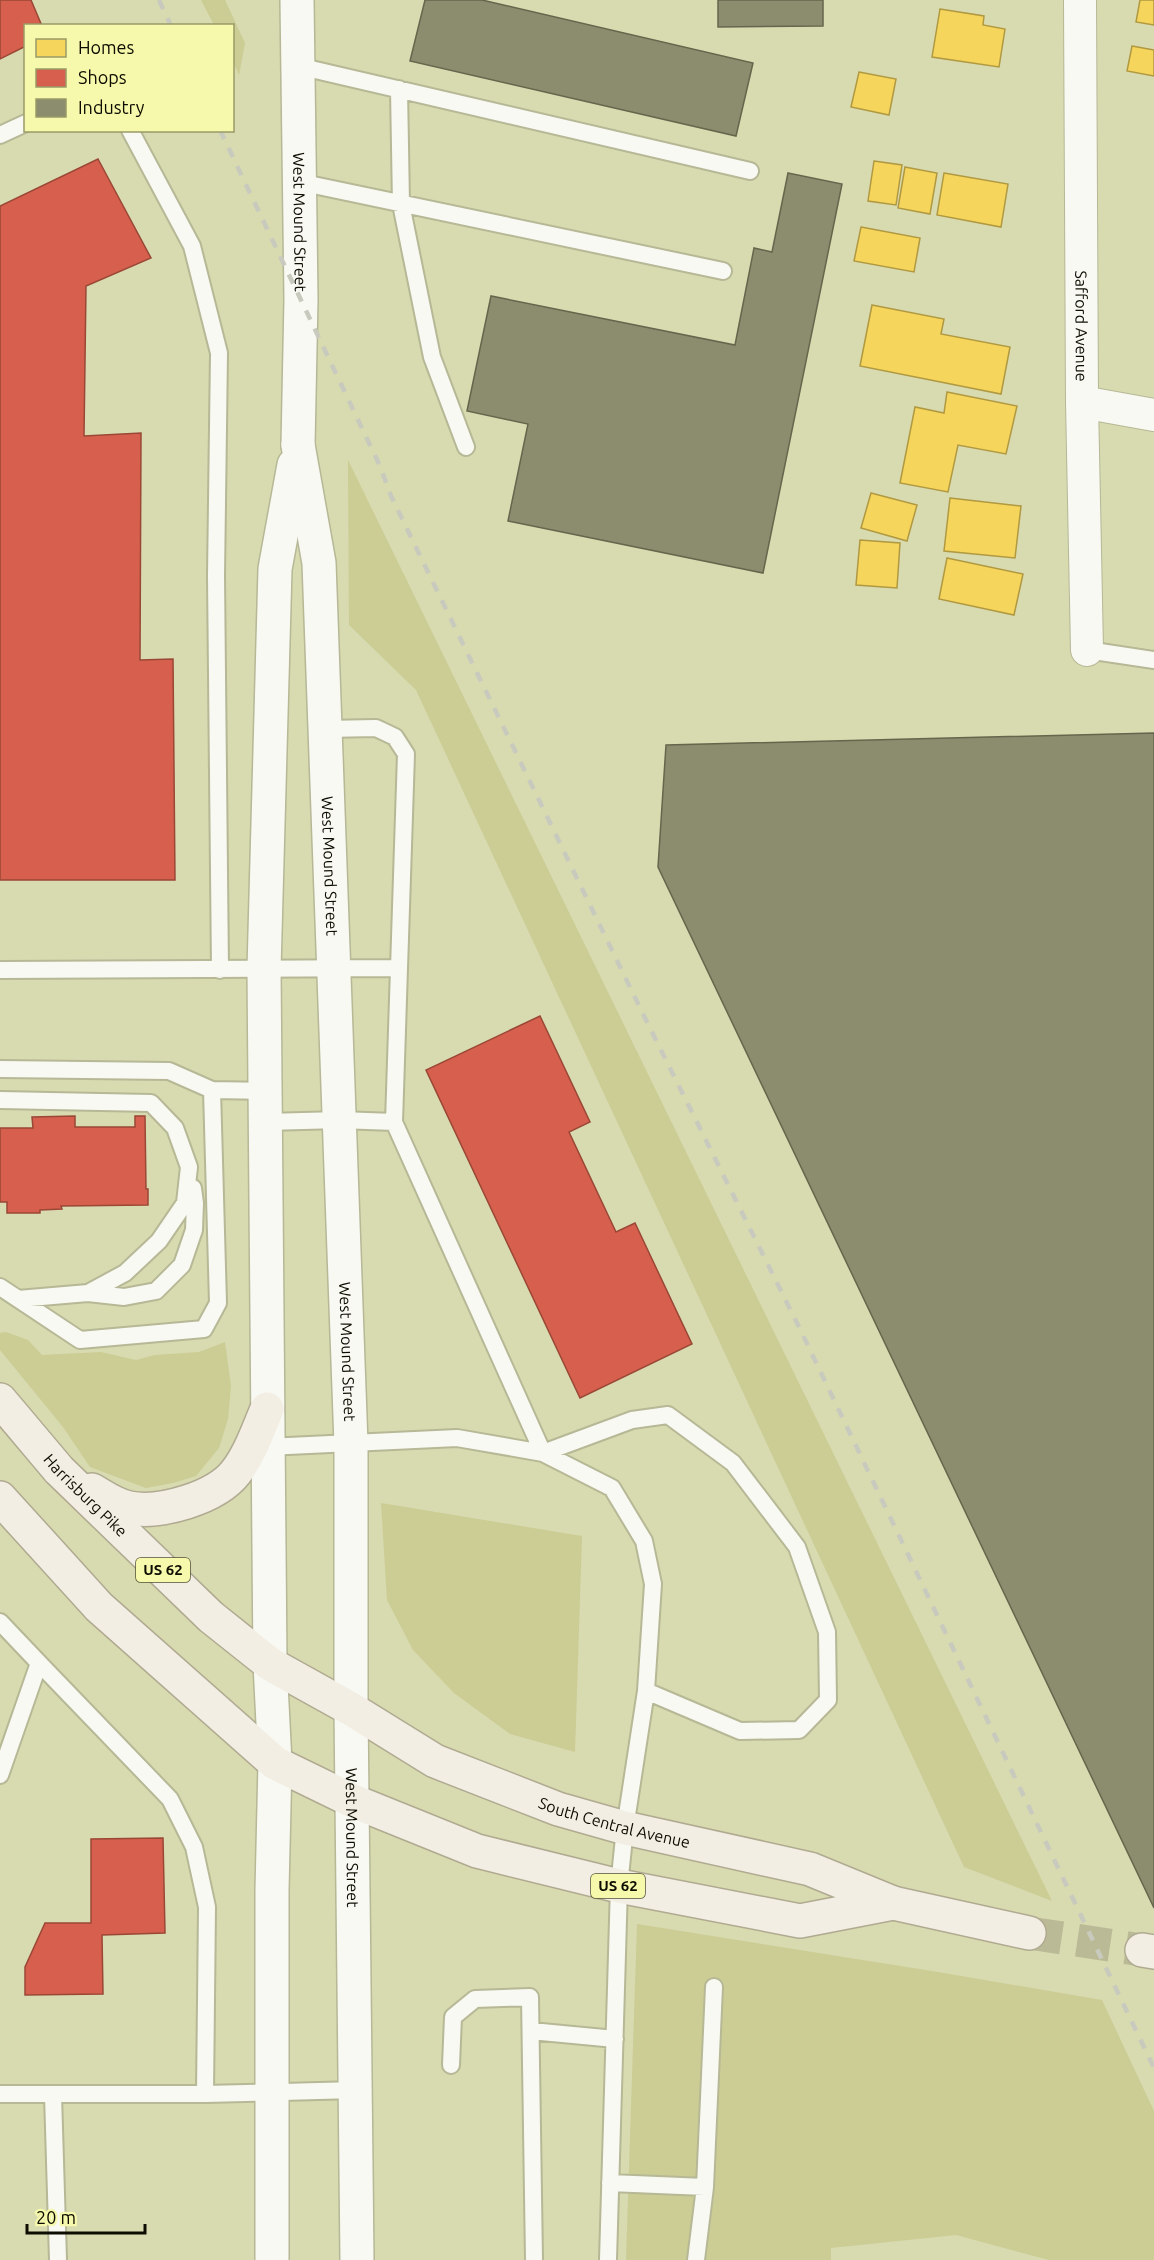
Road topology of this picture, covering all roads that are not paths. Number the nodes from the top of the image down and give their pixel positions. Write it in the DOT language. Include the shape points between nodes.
graph roads {
  1 [pos="297,0"];
  2 [pos="1080,0"];
  3 [pos="298,66"];
  4 [pos="399,89"];
  5 [pos="24,124"];
  6 [pos="131,132"];
  7 [pos="0,135"];
  8 [pos="750,171"];
  9 [pos="299,182"];
  10 [pos="401,204"];
  11 [pos="723,271"];
  12 [pos="1082,402"];
  13 [pos="1154,415"];
  14 [pos="298,445"];
  15 [pos="466,447"];
  16 [pos="1087,650"];
  17 [pos="1154,660"];
  18 [pos="325,729"];
  19 [pos="332,968"];
  20 [pos="399,968"];
  21 [pos="264,969"];
  22 [pos="0,970"];
  23 [pos="220,970"];
  24 [pos="0,1069"];
  25 [pos="212,1090"];
  26 [pos="0,1100"];
  27 [pos="266,1107"];
  28 [pos="339,1120"];
  29 [pos="394,1122"];
  30 [pos="189,1167"];
  31 [pos="0,1287"];
  32 [pos="88,1293"];
  33 [pos="18,1299"];
  34 [pos="0,1400"];
  35 [pos="267,1409"];
  36 [pos="351,1444"];
  37 [pos="267,1447"];
  38 [pos="543,1454"];
  39 [pos="59,1470"];
  40 [pos="0,1498"];
  41 [pos="0,1622"];
  42 [pos="39,1663"];
  43 [pos="270,1664"];
  44 [pos="645,1691"];
  45 [pos="351,1709"];
  46 [pos="275,1763"];
  47 [pos="0,1775"];
  48 [pos="353,1801"];
  49 [pos="625,1828"];
  50 [pos="619,1886"];
  51 [pos="893,1903"];
  52 [pos="1029,1933"];
  53 [pos="714,1987"];
  54 [pos="531,2031"];
  55 [pos="615,2039"];
  56 [pos="451,2065"];
  57 [pos="356,2090"];
  58 [pos="272,2093"];
  59 [pos="0,2094"];
  60 [pos="206,2094"];
  61 [pos="53,2095"];
  62 [pos="610,2183"];
  63 [pos="705,2187"];
  64 [pos="58,2260"];
  65 [pos="272,2260"];
  66 [pos="357,2260"];
  67 [pos="534,2260"];
  68 [pos="608,2260"];
  69 [pos="696,2260"];
  1 -- 3 [label="main road, West Mound Street"];
  2 -- 12 [label="street, Safford Avenue"];
  3 -- 4 [label="lane"];
  3 -- 9 [label="main road, West Mound Street"];
  4 -- 8 [label="lane"];
  4 -- 10 [label="lane"];
  5 -- 7 [label="lane"];
  6 -- 23 [label="lane" via="192,246 219,353 216,576"];
  9 -- 10 [label="lane"];
  9 -- 14 [label="main road, West Mound Street"];
  10 -- 11 [label="lane"];
  10 -- 15 [label="lane" via="432,357"];
  12 -- 13 [label="street"];
  12 -- 16 [label="street, Safford Avenue"];
  14 -- 18 [label="main road, West Mound Street" via="319,563"];
  14 -- 21 [label="main road, West Mound Street" via="274,569"];
  16 -- 17 [label="lane"];
  18 -- 19 [label="main road, West Mound Street"];
  18 -- 20 [label="lane" via="376,728 395,736 406,754"];
  19 -- 20 [label="lane"];
  19 -- 21 [label="lane"];
  19 -- 28 [label="main road, West Mound Street"];
  20 -- 29 [label="lane"];
  21 -- 23 [label="lane"];
  21 -- 27 [label="main road, West Mound Street"];
  22 -- 23 [label="lane"];
  24 -- 25 [label="lane" via="169,1071"];
  25 -- 27 [label="lane"];
  25 -- 33 [label="lane" via="218,1303 204,1329 80,1340"];
  26 -- 30 [label="lane" via="151,1103 176,1128"];
  27 -- 28 [label="lane"];
  27 -- 35 [label="main road, West Mound Street"];
  28 -- 29 [label="lane"];
  28 -- 36 [label="main road, West Mound Street"];
  29 -- 38 [label="lane"];
  30 -- 32 [label="lane" via="185,1203 159,1241 124,1274"];
  30 -- 32 [label="lane" via="195,1203 194,1230 183,1265 156,1291 124,1297"];
  31 -- 33 [label="lane"];
  32 -- 33 [label="lane"];
  34 -- 39 [label="main road, Harrisburg Pike / US 62"];
  35 -- 37 [label="main road, West Mound Street"];
  35 -- 39 [label="main road" via="235,1474 213,1491 175,1506 131,1508 114,1503"];
  36 -- 37 [label="lane"];
  36 -- 38 [label="lane" via="457,1438"];
  36 -- 45 [label="main road, West Mound Street"];
  37 -- 43 [label="main road, West Mound Street"];
  38 -- 44 [label="lane" via="612,1488 644,1541 652,1584"];
  38 -- 44 [label="lane" via="632,1420 668,1415 733,1463 797,1547 827,1632 828,1700 799,1730 740,1731"];
  39 -- 43 [label="main road, Harrisburg Pike / US 62" via="211,1617"];
  40 -- 46 [label="main road, US 62" via="99,1608"];
  41 -- 42 [label="lane"];
  42 -- 47 [label="lane"];
  42 -- 60 [label="lane" via="170,1799 195,1847 207,1907"];
  43 -- 45 [label="main road, Harrisburg Pike / US 62"];
  43 -- 46 [label="main road, West Mound Street"];
  44 -- 49 [label="lane"];
  45 -- 48 [label="main road, West Mound Street"];
  45 -- 49 [label="main road, South Central Avenue / US 62" via="435,1761 558,1809"];
  46 -- 48 [label="main road, US 62"];
  46 -- 58 [label="main road, West Mound Street"];
  48 -- 50 [label="main road, South Central Avenue / US 62" via="477,1851"];
  48 -- 57 [label="main road, West Mound Street"];
  49 -- 50 [label="lane"];
  49 -- 51 [label="main road, South Central Avenue / US 62" via="810,1869"];
  50 -- 51 [label="main road, South Central Avenue / US 62" via="800,1921"];
  50 -- 55 [label="lane"];
  51 -- 52 [label="main road, South Central Avenue / US 62"];
  53 -- 63 [label="lane"];
  54 -- 55 [label="lane"];
  54 -- 56 [label="lane" via="530,1997 475,1999 453,2017"];
  54 -- 67 [label="lane"];
  55 -- 62 [label="lane"];
  57 -- 58 [label="lane"];
  57 -- 66 [label="main road, West Mound Street"];
  58 -- 60 [label="lane"];
  58 -- 65 [label="main road, West Mound Street"];
  59 -- 61 [label="lane"];
  60 -- 61 [label="lane"];
  61 -- 64 [label="lane"];
  62 -- 63 [label="lane"];
  62 -- 68 [label="lane"];
  63 -- 69 [label="lane"];
}
